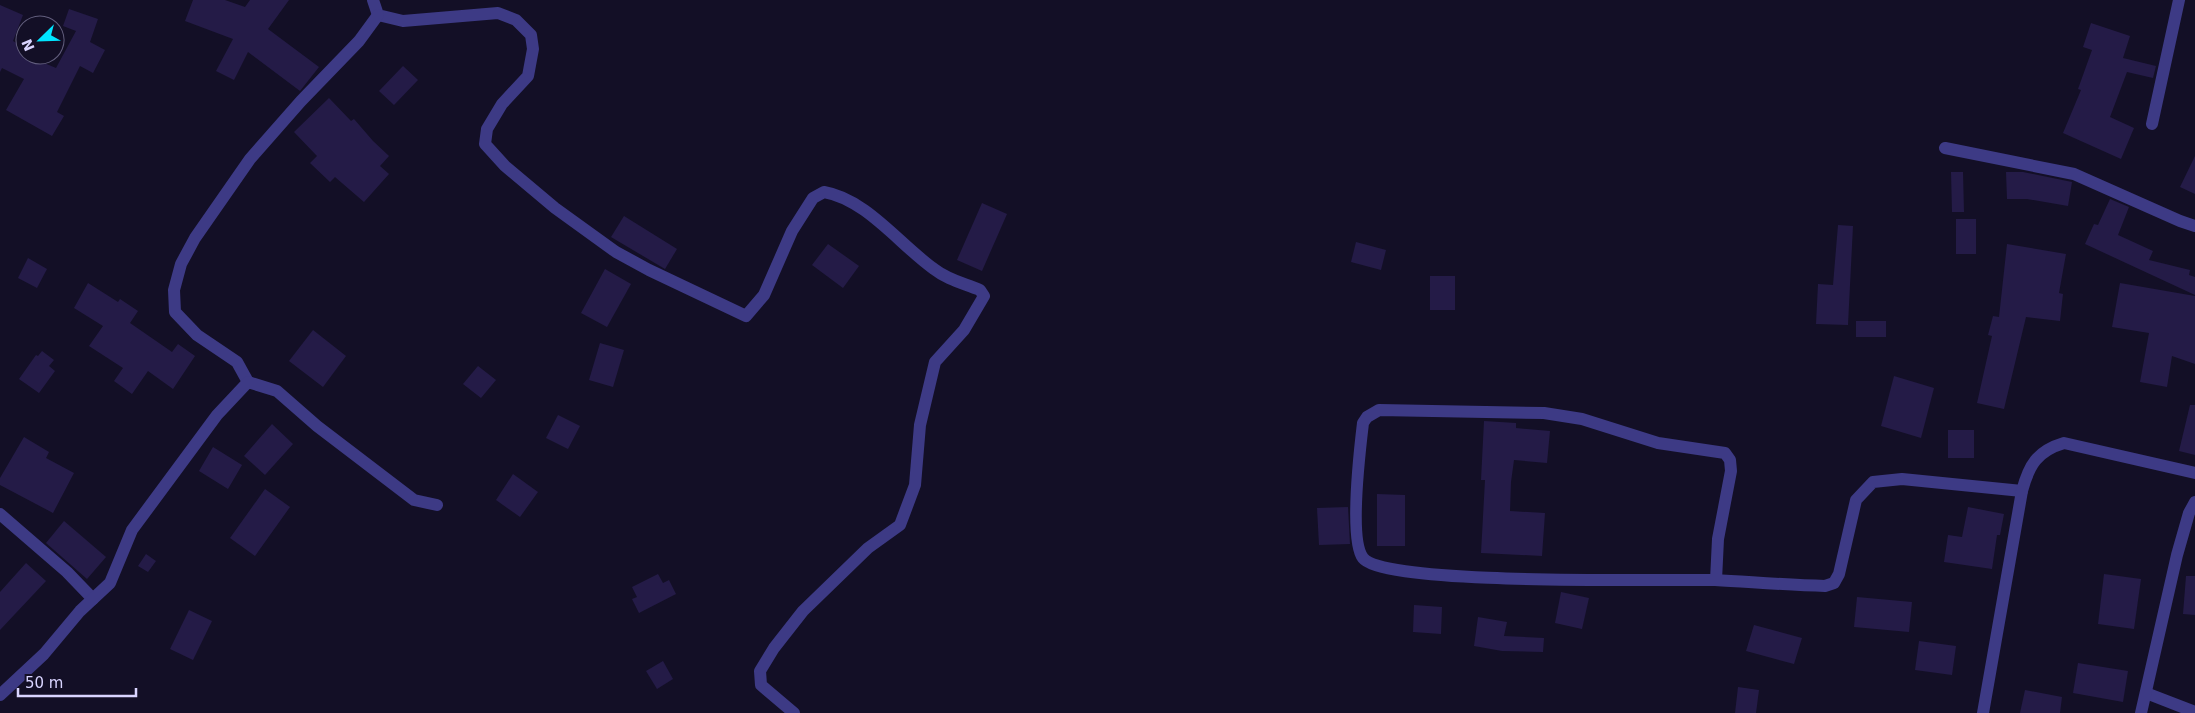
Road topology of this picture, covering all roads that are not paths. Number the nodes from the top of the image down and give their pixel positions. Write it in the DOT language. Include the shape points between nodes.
graph roads {
  1 [pos="373,0"];
  2 [pos="2179,0"];
  3 [pos="378,15"];
  4 [pos="2152,124"];
  5 [pos="1945,148"];
  6 [pos="2195,226"];
  7 [pos="248,382"];
  8 [pos="2195,473"];
  9 [pos="2022,491"];
  10 [pos="2195,502"];
  11 [pos="437,505"];
  12 [pos="0,514"];
  13 [pos="1716,580"];
  14 [pos="93,599"];
  15 [pos="2146,693"];
  16 [pos="0,695"];
  17 [pos="2195,712"];
  18 [pos="794,713"];
  19 [pos="1983,713"];
  20 [pos="2141,713"];
  1 -- 3 [label="street"];
  2 -- 4 [label="street"];
  3 -- 7 [label="street" via="359,41 250,159 194,238 181,264 174,290 175,312 197,335 237,362"];
  3 -- 18 [label="street" via="403,21 498,13 516,20 531,35 533,48 528,76 502,104 487,128 485,144 505,166 548,202 616,252 732,311 746,316 753,309 764,294 792,231 814,198 824,192 859,207 932,269 980,290 984,296 964,330 935,362 920,425 915,485 900,525 868,548 804,611 760,671 761,684"];
  5 -- 6 [label="street" via="2074,174"];
  7 -- 11 [label="street" via="277,391 316,426 414,500"];
  7 -- 14 [label="street" via="217,415 132,530 110,583"];
  8 -- 9 [label="street" via="2064,443 2049,448 2036,458"];
  9 -- 13 [label="street" via="1902,479 1873,482 1856,500 1839,574 1834,582 1825,586"];
  9 -- 19 [label="street"];
  10 -- 15 [label="street" via="2177,555"];
  12 -- 14 [label="street"];
  13 -- 13 [label="street" via="1486,578 1379,567 1364,560 1358,551 1357,489 1363,423 1379,410 1544,413 1582,420 1658,443 1725,453 1730,460 1731,471 1718,539"];
  14 -- 16 [label="street" via="44,654"];
  15 -- 17 [label="street"];
  15 -- 20 [label="street"];
}
